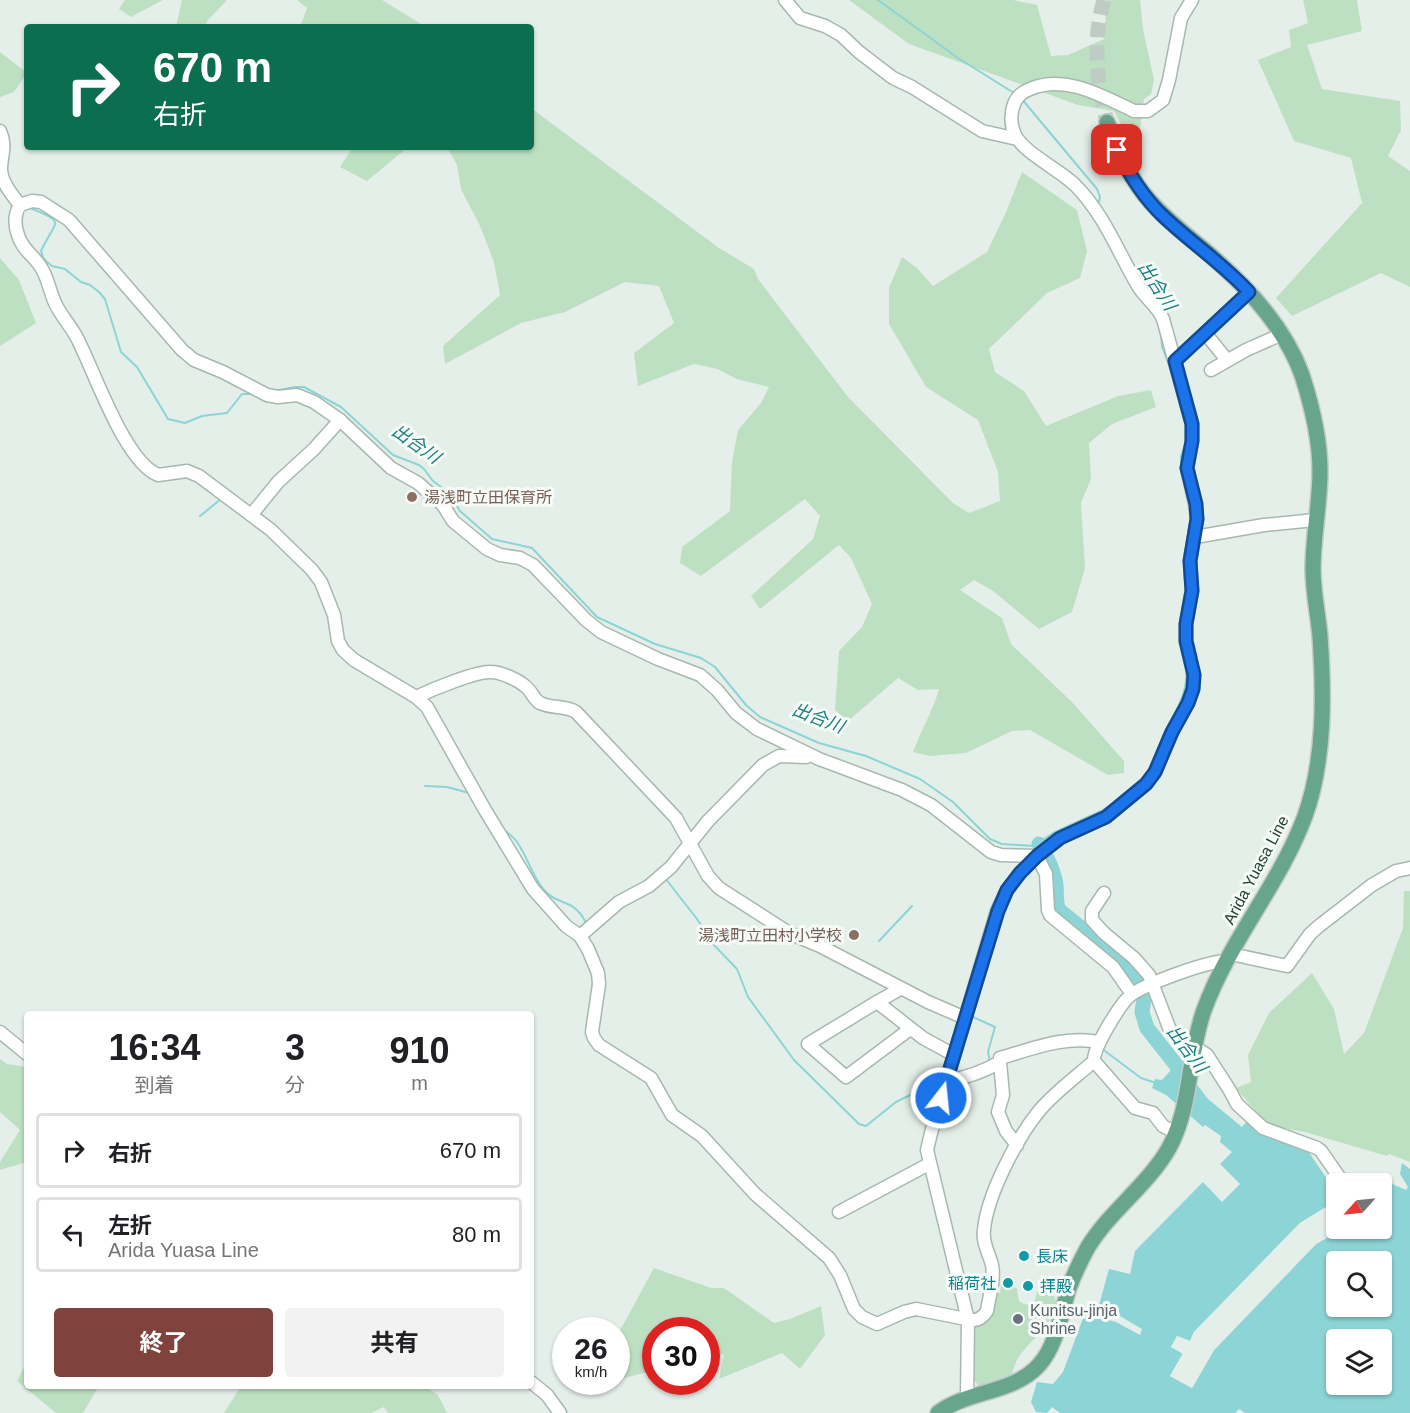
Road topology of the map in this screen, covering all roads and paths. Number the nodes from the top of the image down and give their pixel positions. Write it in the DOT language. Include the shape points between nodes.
graph roads {
  1 [pos="786,0"];
  2 [pos="1192,0"];
  3 [pos="1107,122"];
  4 [pos="0,131"];
  5 [pos="1017,139"];
  6 [pos="20,205"];
  7 [pos="1249,292"];
  8 [pos="1205,333"];
  9 [pos="1282,334"];
  10 [pos="1227,360"];
  11 [pos="1175,361"];
  12 [pos="1211,370"];
  13 [pos="340,420"];
  14 [pos="252,514"];
  15 [pos="1316,520"];
  16 [pos="1195,537"];
  17 [pos="416,697"];
  18 [pos="819,759"];
  19 [pos="690,844"];
  20 [pos="1037,856"];
  21 [pos="1410,868"];
  22 [pos="1104,893"];
  23 [pos="580,936"];
  24 [pos="1229,957"];
  25 [pos="1154,985"];
  26 [pos="900,989"];
  27 [pos="1132,994"];
  28 [pos="877,1002"];
  29 [pos="965,1018"];
  30 [pos="910,1029"];
  31 [pos="0,1032"];
  32 [pos="1099,1042"];
  33 [pos="24,1052"];
  34 [pos="1192,1054"];
  35 [pos="954,1055"];
  36 [pos="1094,1061"];
  37 [pos="1000,1062"];
  38 [pos="946,1081"];
  39 [pos="1176,1132"];
  40 [pos="1017,1145"];
  41 [pos="929,1164"];
  42 [pos="1336,1173"];
  43 [pos="839,1212"];
  44 [pos="968,1320"];
  45 [pos="534,1384"];
  46 [pos="967,1397"];
  47 [pos="560,1413"];
  48 [pos="938,1413"];
  1 -- 5 [label="street" via="801,18 841,35 893,78 982,131"];
  2 -- 5 [label="street" via="1181,18 1166,95 1159,104 1148,111 1134,111 1079,87 1038,86 1020,95 1013,105 1011,121"];
  3 -- 7 [label="main road, Arida Yuasa Line" via="1123,161 1144,194 1161,214"];
  4 -- 6 [label="street" via="5,146 2,176"];
  5 -- 11 [label="street" via="1064,175 1090,202 1138,287 1161,313"];
  6 -- 13 [label="street" via="41,202 69,220 194,360 267,395 297,395"];
  6 -- 14 [label="street" via="15,216 21,244 42,269 55,304 141,461 159,475 193,472"];
  7 -- 8 [label="street"];
  7 -- 9 [label="main road, Arida Yuasa Line"];
  8 -- 10 [label="street"];
  8 -- 11 [label="street"];
  9 -- 10 [label="street"];
  9 -- 15 [label="main road, Arida Yuasa Line" via="1302,378 1314,418 1320,470"];
  10 -- 12 [label="street"];
  11 -- 16 [label="street" via="1192,424 1187,468 1197,512"];
  13 -- 14 [label="street"];
  13 -- 18 [label="street" via="391,468 418,483 453,521 487,549 533,566 601,632 700,675 748,723"];
  14 -- 17 [label="street" via="317,576 334,615 343,650"];
  15 -- 16 [label="street"];
  15 -- 24 [label="main road, Arida Yuasa Line" via="1313,572 1323,698 1312,793 1298,832"];
  16 -- 20 [label="street" via="1186,624 1193,689 1155,772 1119,808 1060,838"];
  17 -- 19 [label="street" via="493,672 524,685 541,703 569,708 676,818"];
  17 -- 23 [label="street" via="427,707 533,889"];
  18 -- 19 [label="street" via="779,756 769,760"];
  18 -- 20 [label="street" via="914,796 948,817 990,852"];
  19 -- 23 [label="street" via="657,879 619,902"];
  19 -- 26 [label="street" via="719,888 789,933"];
  20 -- 27 [label="street" via="1046,874 1050,915 1113,967"];
  20 -- 29 [label="street" via="1001,902"];
  21 -- 24 [label="street" via="1372,885 1319,926 1287,966"];
  22 -- 25 [label="street" via="1092,911 1092,920 1139,963"];
  23 -- 44 [label="street" via="599,978 594,1038 651,1078 672,1115 702,1136 755,1194 829,1258 856,1312 877,1324 916,1309"];
  24 -- 25 [label="street"];
  24 -- 34 [label="main road, Arida Yuasa Line" via="1204,1009"];
  25 -- 27 [label="street"];
  25 -- 34 [label="street" via="1170,1030"];
  26 -- 28 [label="street"];
  26 -- 29 [label="street"];
  27 -- 32 [label="street"];
  28 -- 30 [label="street"];
  28 -- 30 [label="street" via="808,1044 846,1077"];
  29 -- 35 [label="street"];
  30 -- 35 [label="street"];
  31 -- 33 [label="street"];
  32 -- 36 [label="street"];
  32 -- 37 [label="street" via="1066,1041 1000,1058"];
  34 -- 39 [label="main road, Arida Yuasa Line"];
  34 -- 42 [label="street" via="1212,1061 1240,1107 1269,1131 1317,1148"];
  35 -- 38 [label="street"];
  36 -- 39 [label="street" via="1135,1108 1153,1113 1163,1126"];
  36 -- 40 [label="street" via="1040,1110"];
  37 -- 38 [label="street" via="978,1073"];
  37 -- 40 [label="street" via="1003,1095 998,1112"];
  38 -- 41 [label="street" via="928,1142"];
  39 -- 46 [label="main road, Arida Yuasa Line" via="1157,1165 1091,1244 1074,1276 1042,1362 1016,1381"];
  40 -- 44 [label="street" via="993,1194 984,1228 993,1268 987,1311 977,1320"];
  41 -- 43 [label="street"];
  41 -- 44 [label="street"];
  44 -- 46 [label="street"];
  45 -- 47 [label="street"];
  46 -- 48 [label="main road, Arida Yuasa Line"];
}
